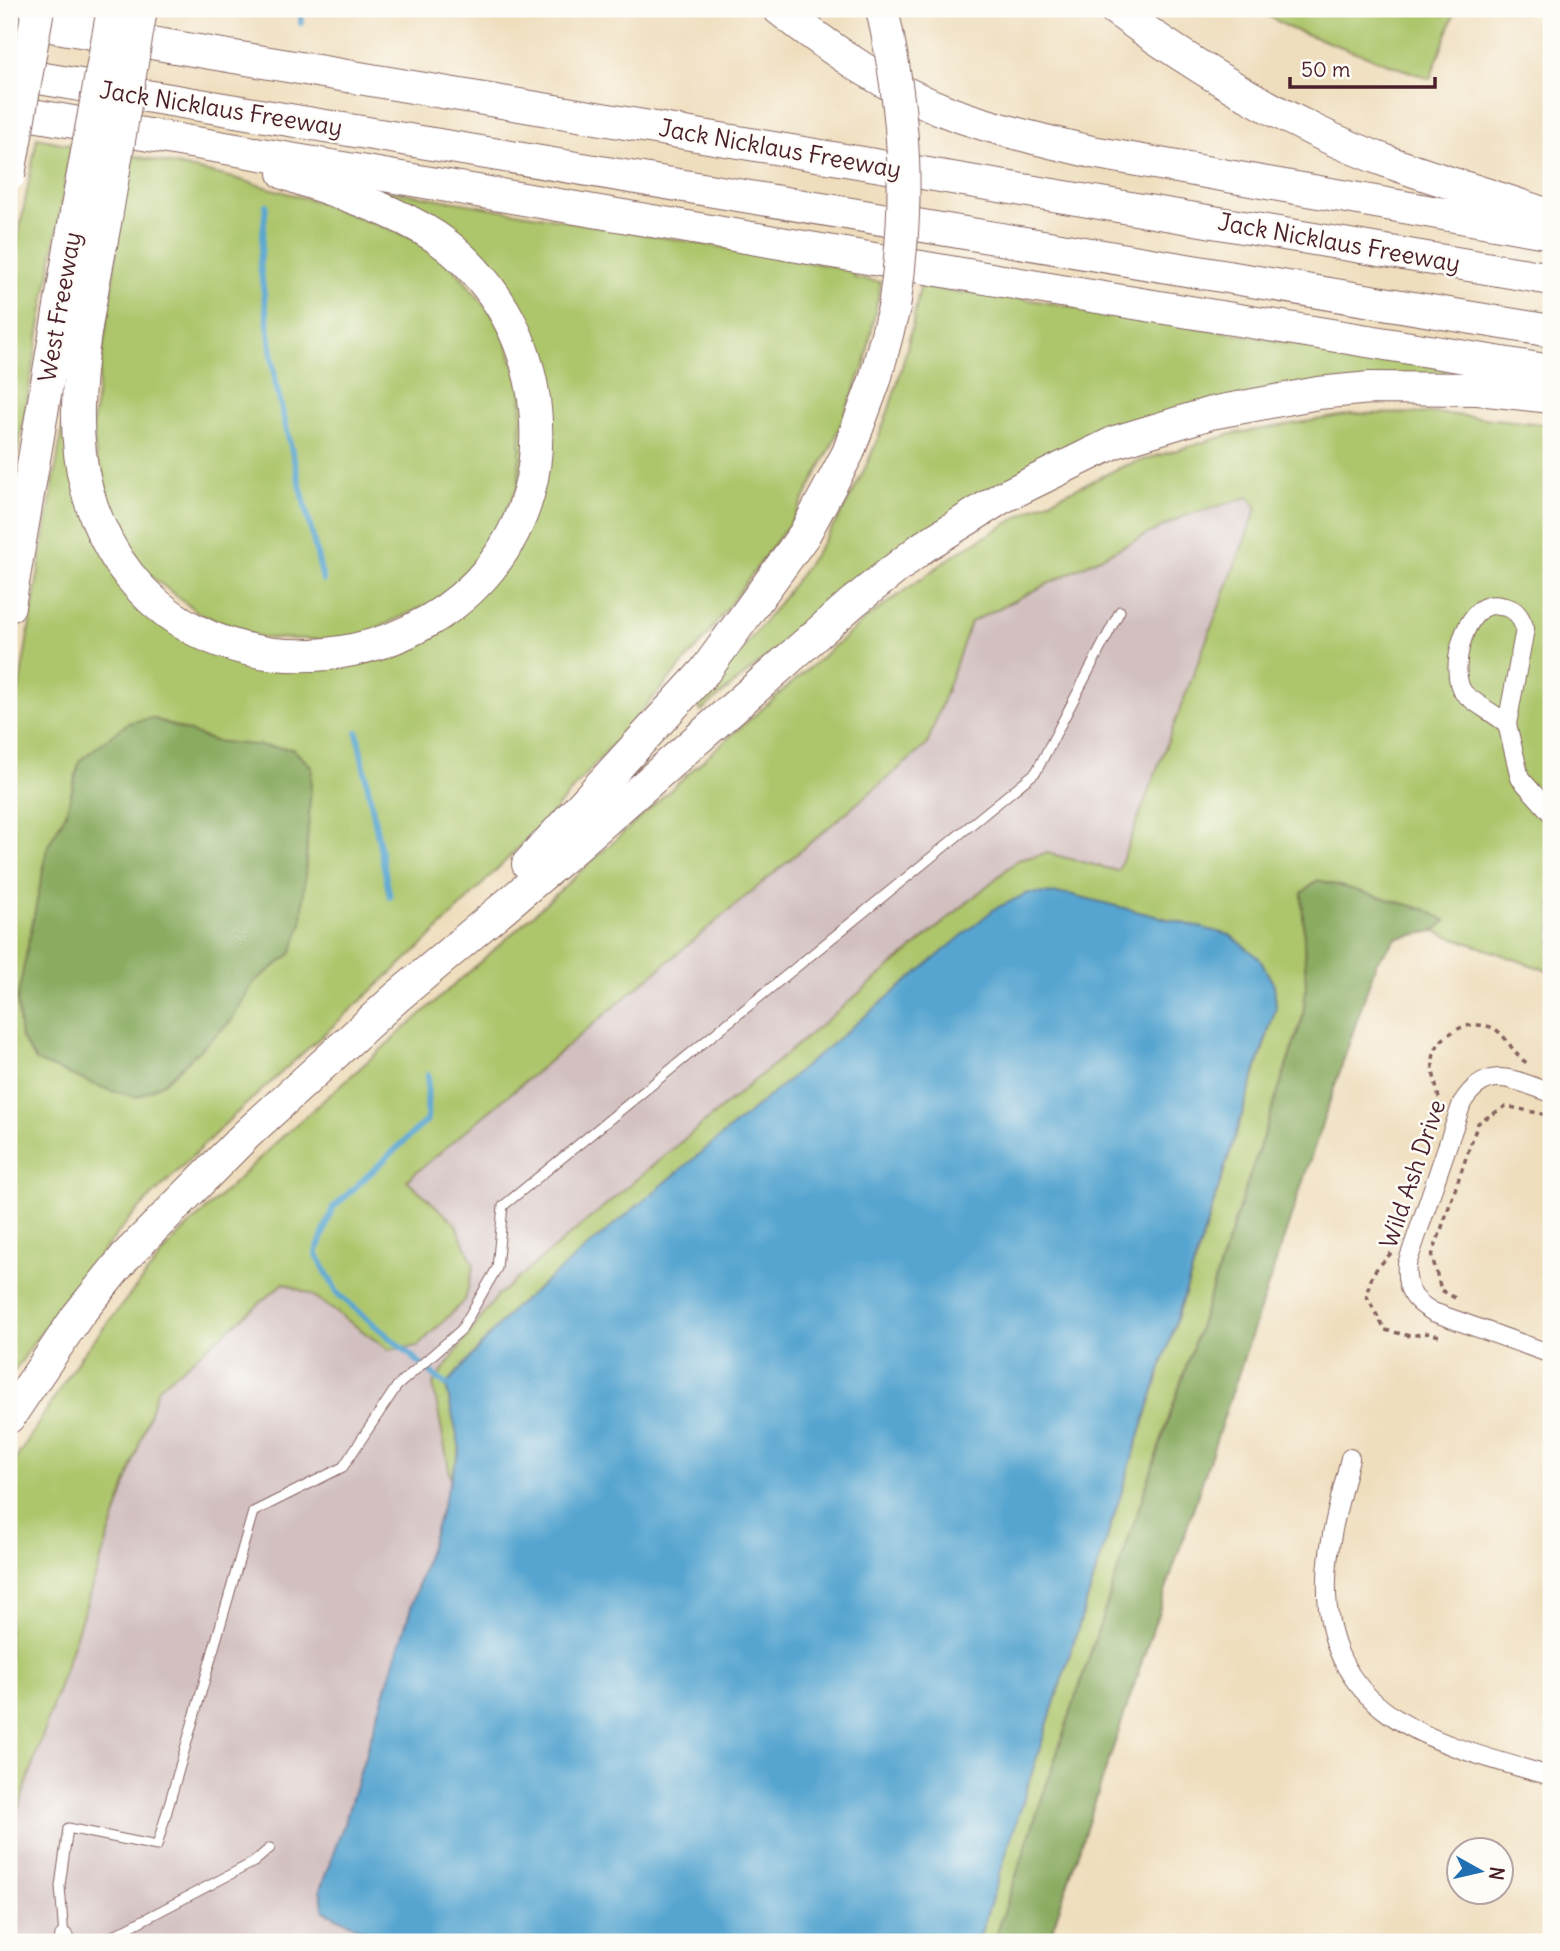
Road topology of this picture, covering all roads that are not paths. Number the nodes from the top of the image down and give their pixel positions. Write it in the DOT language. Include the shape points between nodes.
graph roads {
  1 [pos="38,9"];
  2 [pos="113,9"];
  3 [pos="141,9"];
  4 [pos="779,9"];
  5 [pos="882,9"];
  6 [pos="1115,9"];
  7 [pos="9,19"];
  8 [pos="9,73"];
  9 [pos="9,111"];
  10 [pos="210,146"];
  11 [pos="9,175"];
  12 [pos="92,209"];
  13 [pos="1551,216"];
  14 [pos="1551,233"];
  15 [pos="1551,279"];
  16 [pos="1551,331"];
  17 [pos="1551,371"];
  18 [pos="1551,397"];
  19 [pos="9,606"];
  20 [pos="1120,611"];
  21 [pos="1507,724"];
  22 [pos="1551,813"];
  23 [pos="397,997"];
  24 [pos="1551,1093"];
  25 [pos="1551,1354"];
  26 [pos="9,1417"];
  27 [pos="1350,1458"];
  28 [pos="1551,1776"];
  29 [pos="270,1848"];
  30 [pos="66,1940"];
  31 [pos="101,1942"];
  1 -- 11 [label="highway, bridge"];
  2 -- 12 [label="highway, West Freeway, bridge"];
  3 -- 12 [label="highway, bridge"];
  4 -- 14 [label="highway" via="855,64 908,94 1017,134 1092,152"];
  5 -- 23 [label="highway, bridge" via="896,69 906,192 904,244 894,308 875,380 848,453 804,535 705,671 547,844"];
  6 -- 13 [label="highway" via="1172,50 1316,132"];
  7 -- 15 [label="highway, Jack Nicklaus Freeway"];
  8 -- 16 [label="highway, Jack Nicklaus Freeway"];
  9 -- 10 [label="highway"];
  10 -- 12 [label="highway" via="343,195 407,222 446,245 495,293 516,329 530,369 536,412 537,457 526,502 511,539 478,582 443,614 404,635 346,654 298,656 235,647 172,617 142,593 117,559 87,488 81,449 80,366"];
  10 -- 17 [label="highway"];
  12 -- 19 [label="highway, West Freeway"];
  18 -- 23 [label="highway" via="1478,389 1370,388 1270,401 1115,442 1001,498 923,547 852,603"];
  20 -- 30 [label="lane" via="1036,772 503,1206 497,1268 461,1330 397,1386 343,1467 253,1512 157,1846 68,1828 60,1886"];
  21 -- 21 [label="street" via="1464,694 1456,676 1465,629 1476,613 1490,605 1511,608 1525,629"];
  21 -- 22 [label="street" via="1520,778"];
  23 -- 26 [label="highway" via="236,1144 125,1257 78,1315"];
  24 -- 25 [label="street, Wild Ash Drive" via="1510,1078 1481,1080 1471,1089 1462,1103 1407,1264 1409,1290 1417,1303"];
  27 -- 28 [label="street" via="1327,1580 1331,1625 1348,1670 1369,1699 1398,1722 1446,1744"];
  29 -- 31 [label="lane" via="254,1862"];
}
